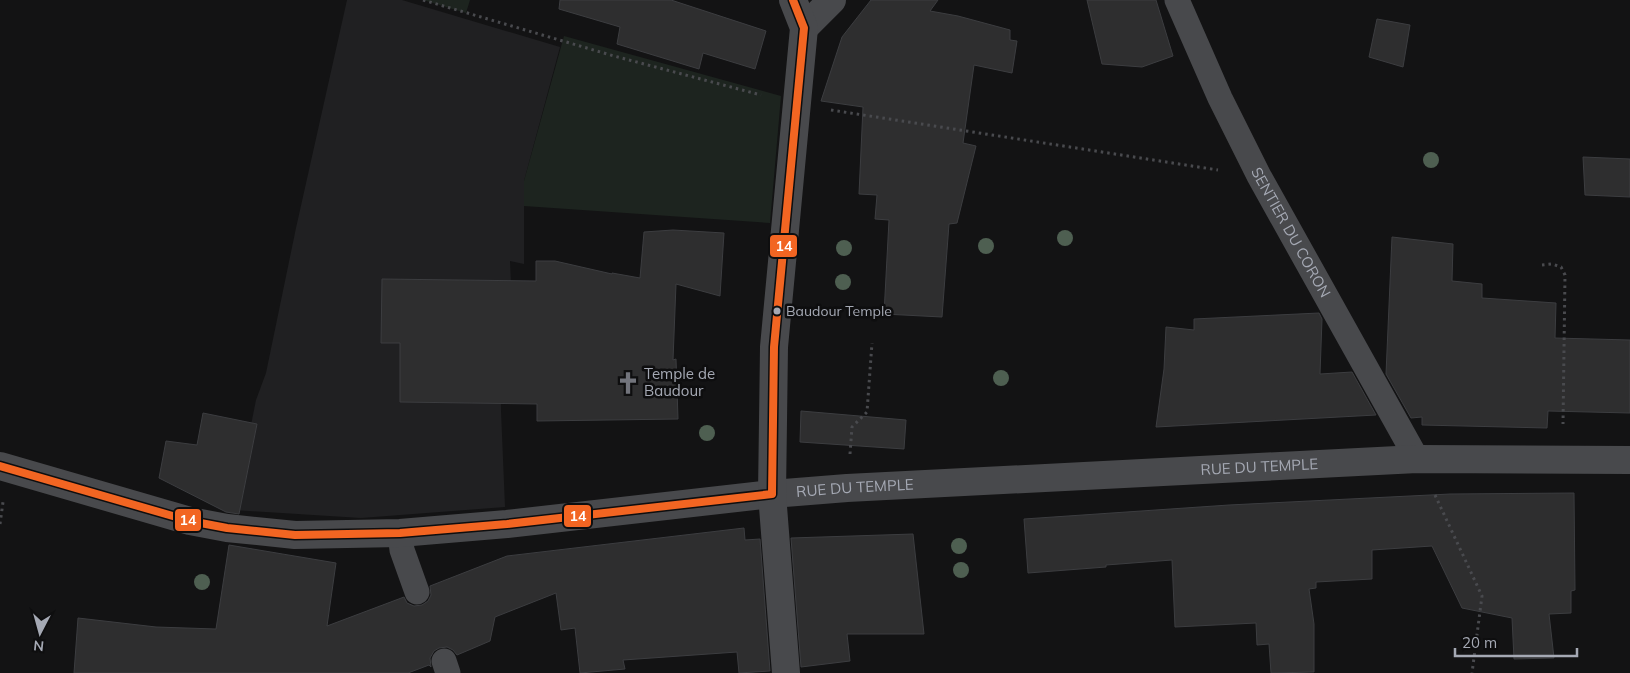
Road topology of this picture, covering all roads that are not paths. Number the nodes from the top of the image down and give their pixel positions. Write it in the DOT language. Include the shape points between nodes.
graph roads {
  1 [pos="793,0"];
  2 [pos="832,0"];
  3 [pos="1177,0"];
  4 [pos="804,28"];
  5 [pos="1417,459"];
  6 [pos="1630,460"];
  7 [pos="0,466"];
  8 [pos="772,494"];
  9 [pos="400,532"];
  10 [pos="417,592"];
  11 [pos="786,673"];
  1 -- 4 [label="street"];
  2 -- 4 [label="street"];
  3 -- 5 [label="lane, SENTIER DU CORON" via="1259,176"];
  4 -- 8 [label="street" via="774,347"];
  5 -- 6 [label="street, RUE DU TEMPLE"];
  5 -- 8 [label="street, RUE DU TEMPLE"];
  7 -- 9 [label="street, RUE DU TEMPLE" via="162,514 227,528 295,534"];
  8 -- 9 [label="street, RUE DU TEMPLE" via="507,524"];
  8 -- 11 [label="street"];
  9 -- 10 [label="lane" via="402,550"];
}
